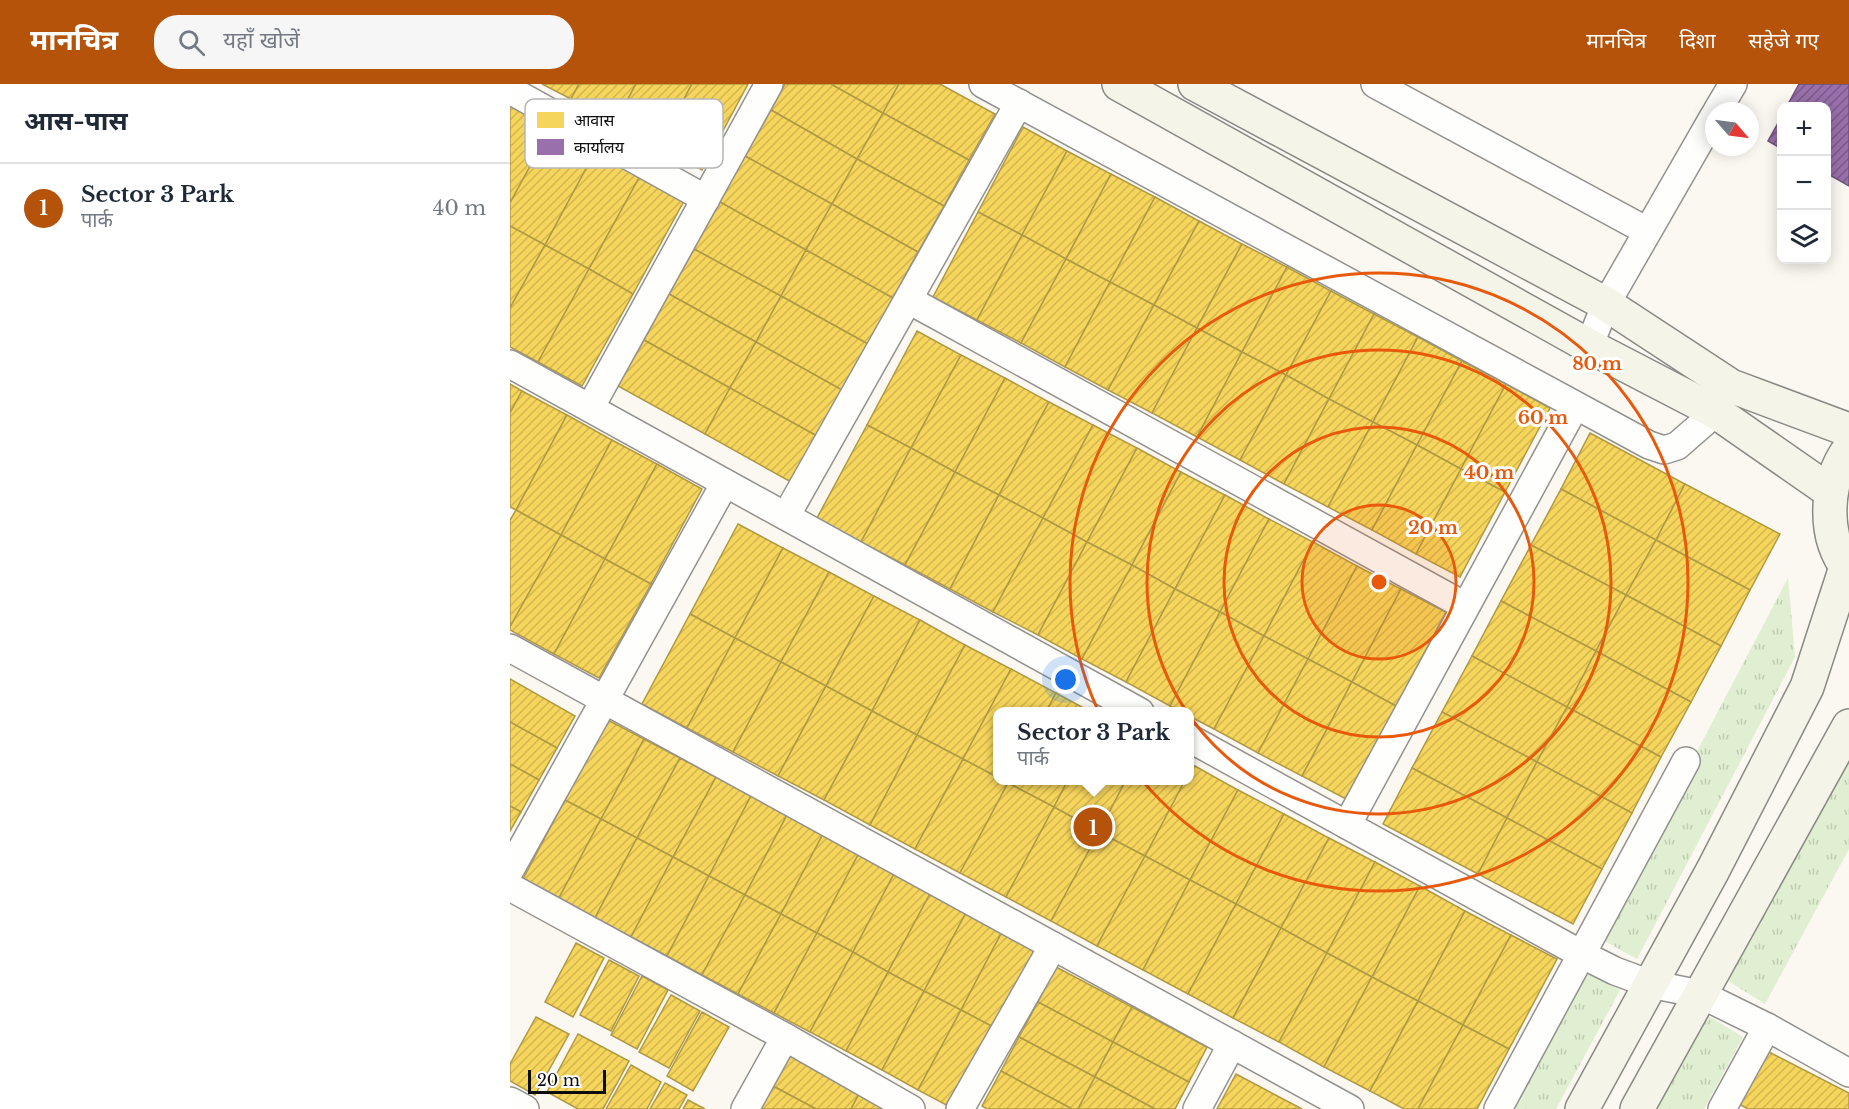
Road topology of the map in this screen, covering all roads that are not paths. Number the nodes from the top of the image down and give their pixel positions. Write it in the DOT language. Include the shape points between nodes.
graph roads {
  1 [pos="769,84"];
  2 [pos="983,84"];
  3 [pos="1119,84"];
  4 [pos="1195,84"];
  5 [pos="1375,84"];
  6 [pos="1733,84"];
  7 [pos="510,90"];
  8 [pos="526,99"];
  9 [pos="1722,102"];
  10 [pos="1019,104"];
  11 [pos="1705,131"];
  12 [pos="650,168"];
  13 [pos="723,168"];
  14 [pos="723,168"];
  15 [pos="706,199"];
  16 [pos="1647,231"];
  17 [pos="909,300"];
  18 [pos="1606,304"];
  19 [pos="1589,346"];
  20 [pos="510,364"];
  21 [pos="1575,406"];
  22 [pos="590,408"];
  23 [pos="1716,412"];
  24 [pos="1849,430"];
  25 [pos="1849,449"];
  26 [pos="725,483"];
  27 [pos="1831,492"];
  28 [pos="786,516"];
  29 [pos="1848,568"];
  30 [pos="1465,606"];
  31 [pos="510,648"];
  32 [pos="604,700"];
  33 [pos="1133,707"];
  34 [pos="1849,726"];
  35 [pos="1194,741"];
  36 [pos="1686,761"];
  37 [pos="1347,825"];
  38 [pos="510,870"];
  39 [pos="510,887"];
  40 [pos="1053,946"];
  41 [pos="1581,954"];
  42 [pos="1650,984"];
  43 [pos="1700,994"];
  44 [pos="1767,1028"];
  45 [pos="785,1037"];
  46 [pos="1232,1044"];
  47 [pos="1849,1073"];
  48 [pos="510,1101"];
  49 [pos="525,1109"];
  50 [pos="745,1109"];
  51 [pos="911,1109"];
  52 [pos="960,1109"];
  53 [pos="1197,1109"];
  54 [pos="1350,1109"];
  55 [pos="1498,1109"];
  56 [pos="1582,1109"];
  57 [pos="1636,1109"];
  58 [pos="1722,1109"];
  1 -- 14 [label="street"];
  2 -- 10 [label="street"];
  3 -- 19 [label="street"];
  4 -- 18 [label="street"];
  5 -- 16 [label="street"];
  6 -- 9 [label="street"];
  7 -- 8 [label="street"];
  10 -- 17 [label="street"];
  10 -- 21 [label="street"];
  11 -- 16 [label="street"];
  12 -- 15 [label="street"];
  13 -- 15 [label="street"];
  15 -- 22 [label="street"];
  16 -- 18 [label="street"];
  17 -- 28 [label="street"];
  17 -- 30 [label="street"];
  18 -- 19 [label="street"];
  18 -- 24 [label="street" via="1731,386"];
  19 -- 23 [label="street"];
  20 -- 22 [label="street"];
  21 -- 23 [label="street" via="1664,450 1677,446"];
  21 -- 30 [label="street"];
  22 -- 26 [label="street"];
  23 -- 27 [label="street"];
  25 -- 27 [label="street" via="1840,461"];
  26 -- 28 [label="street"];
  26 -- 32 [label="street"];
  27 -- 29 [label="street" via="1833,535"];
  28 -- 33 [label="street"];
  29 -- 42 [label="street" via="1807,687"];
  30 -- 37 [label="street"];
  31 -- 32 [label="street"];
  32 -- 38 [label="street"];
  32 -- 40 [label="street"];
  34 -- 43 [label="street"];
  35 -- 37 [label="street"];
  36 -- 41 [label="street"];
  37 -- 41 [label="street"];
  39 -- 45 [label="street"];
  40 -- 46 [label="street"];
  40 -- 52 [label="street"];
  41 -- 42 [label="street"];
  41 -- 55 [label="street"];
  42 -- 43 [label="street"];
  42 -- 56 [label="street"];
  43 -- 44 [label="street"];
  43 -- 57 [label="street"];
  44 -- 47 [label="street"];
  44 -- 58 [label="street"];
  45 -- 50 [label="street"];
  45 -- 51 [label="street"];
  46 -- 53 [label="street"];
  46 -- 54 [label="street"];
  48 -- 49 [label="street"];
}
